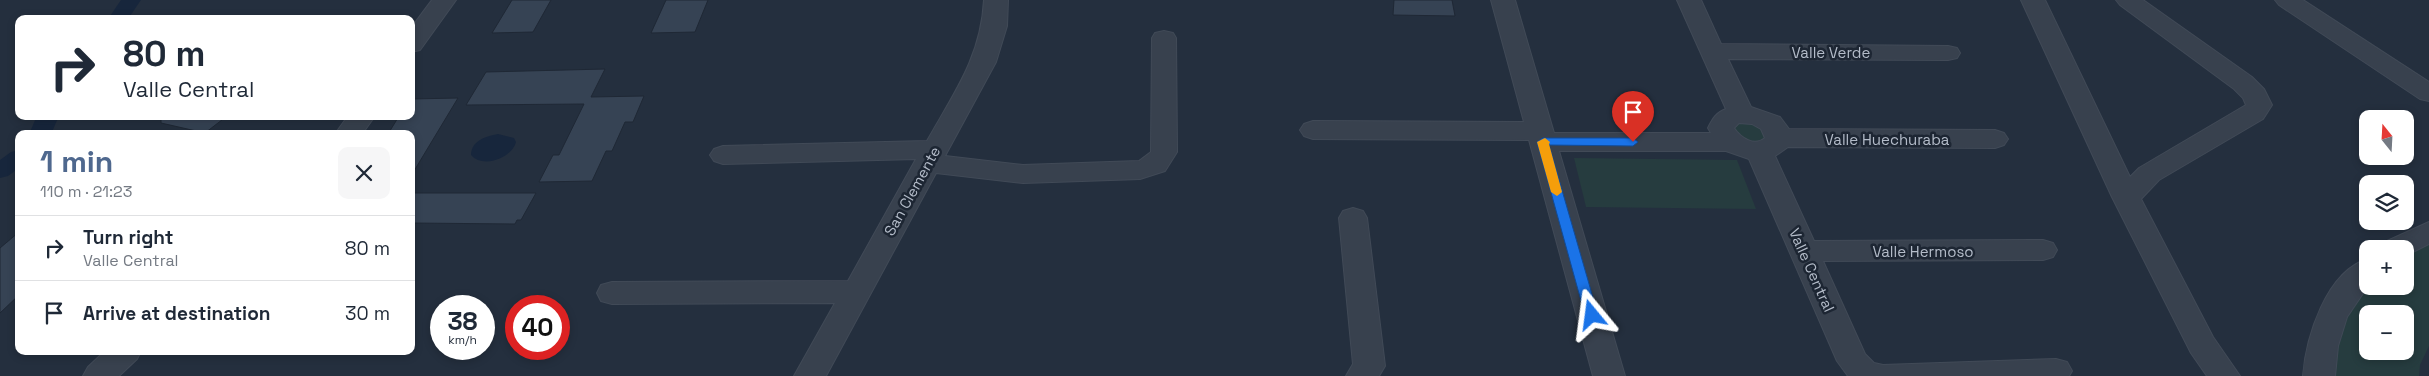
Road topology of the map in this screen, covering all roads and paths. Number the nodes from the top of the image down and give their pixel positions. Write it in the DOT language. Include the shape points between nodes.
graph roads {
  1 [pos="444,0"];
  2 [pos="996,0"];
  3 [pos="1502,0"];
  4 [pos="1690,0"];
  5 [pos="2033,0"];
  6 [pos="2128,0"];
  7 [pos="2287,0"];
  8 [pos="1164,38"];
  9 [pos="415,40"];
  10 [pos="1713,51"];
  11 [pos="1948,53"];
  12 [pos="2429,92"];
  13 [pos="359,120"];
  14 [pos="1732,127"];
  15 [pos="351,130"];
  16 [pos="1313,130"];
  17 [pos="1540,132"];
  18 [pos="1995,139"];
  19 [pos="1769,144"];
  20 [pos="724,155"];
  21 [pos="931,157"];
  22 [pos="2136,187"];
  23 [pos="1354,218"];
  24 [pos="2429,232"];
  25 [pos="2413,240"];
  26 [pos="2043,250"];
  27 [pos="1804,251"];
  28 [pos="2359,279"];
  29 [pos="856,292"];
  30 [pos="612,293"];
  31 [pos="122,355"];
  32 [pos="2056,371"];
  33 [pos="1370,373"];
  34 [pos="99,376"];
  35 [pos="810,376"];
  36 [pos="1609,376"];
  37 [pos="1878,376"];
  38 [pos="1888,376"];
  39 [pos="2224,376"];
  40 [pos="2319,376"];
  1 -- 9 [label="street"];
  2 -- 21 [label="street, San Clemente" via="996,26 988,52"];
  3 -- 17 [label="street"];
  4 -- 10 [label="street"];
  5 -- 22 [label="street" via="2112,168 2128,168"];
  6 -- 22 [label="street" via="2242,84 2255,95 2259,105 2254,113"];
  7 -- 12 [label="street"];
  8 -- 21 [label="street" via="1164,152 1154,166 1140,170 1024,174"];
  10 -- 11 [label="street, Valle Verde"];
  10 -- 14 [label="street"];
  13 -- 15 [label="street"];
  14 -- 17 [label="street"];
  14 -- 19 [label="street, Valle Huechuraba" via="1748,149"];
  16 -- 17 [label="street"];
  17 -- 36 [label="street"];
  18 -- 19 [label="street, Valle Huechuraba"];
  19 -- 27 [label="street, Valle Central"];
  20 -- 21 [label="street"];
  21 -- 29 [label="street, San Clemente"];
  22 -- 39 [label="street" via="2202,345"];
  23 -- 33 [label="street"];
  24 -- 25 [label="street"];
  26 -- 27 [label="street, Valle Hermoso"];
  27 -- 37 [label="street, Valle Central" via="1853,361 1864,372"];
  28 -- 40 [label="street" via="2335,307 2322,341"];
  29 -- 30 [label="street"];
  29 -- 35 [label="street, San Clemente"];
  31 -- 34 [label="street"];
  32 -- 38 [label="street"];
}
